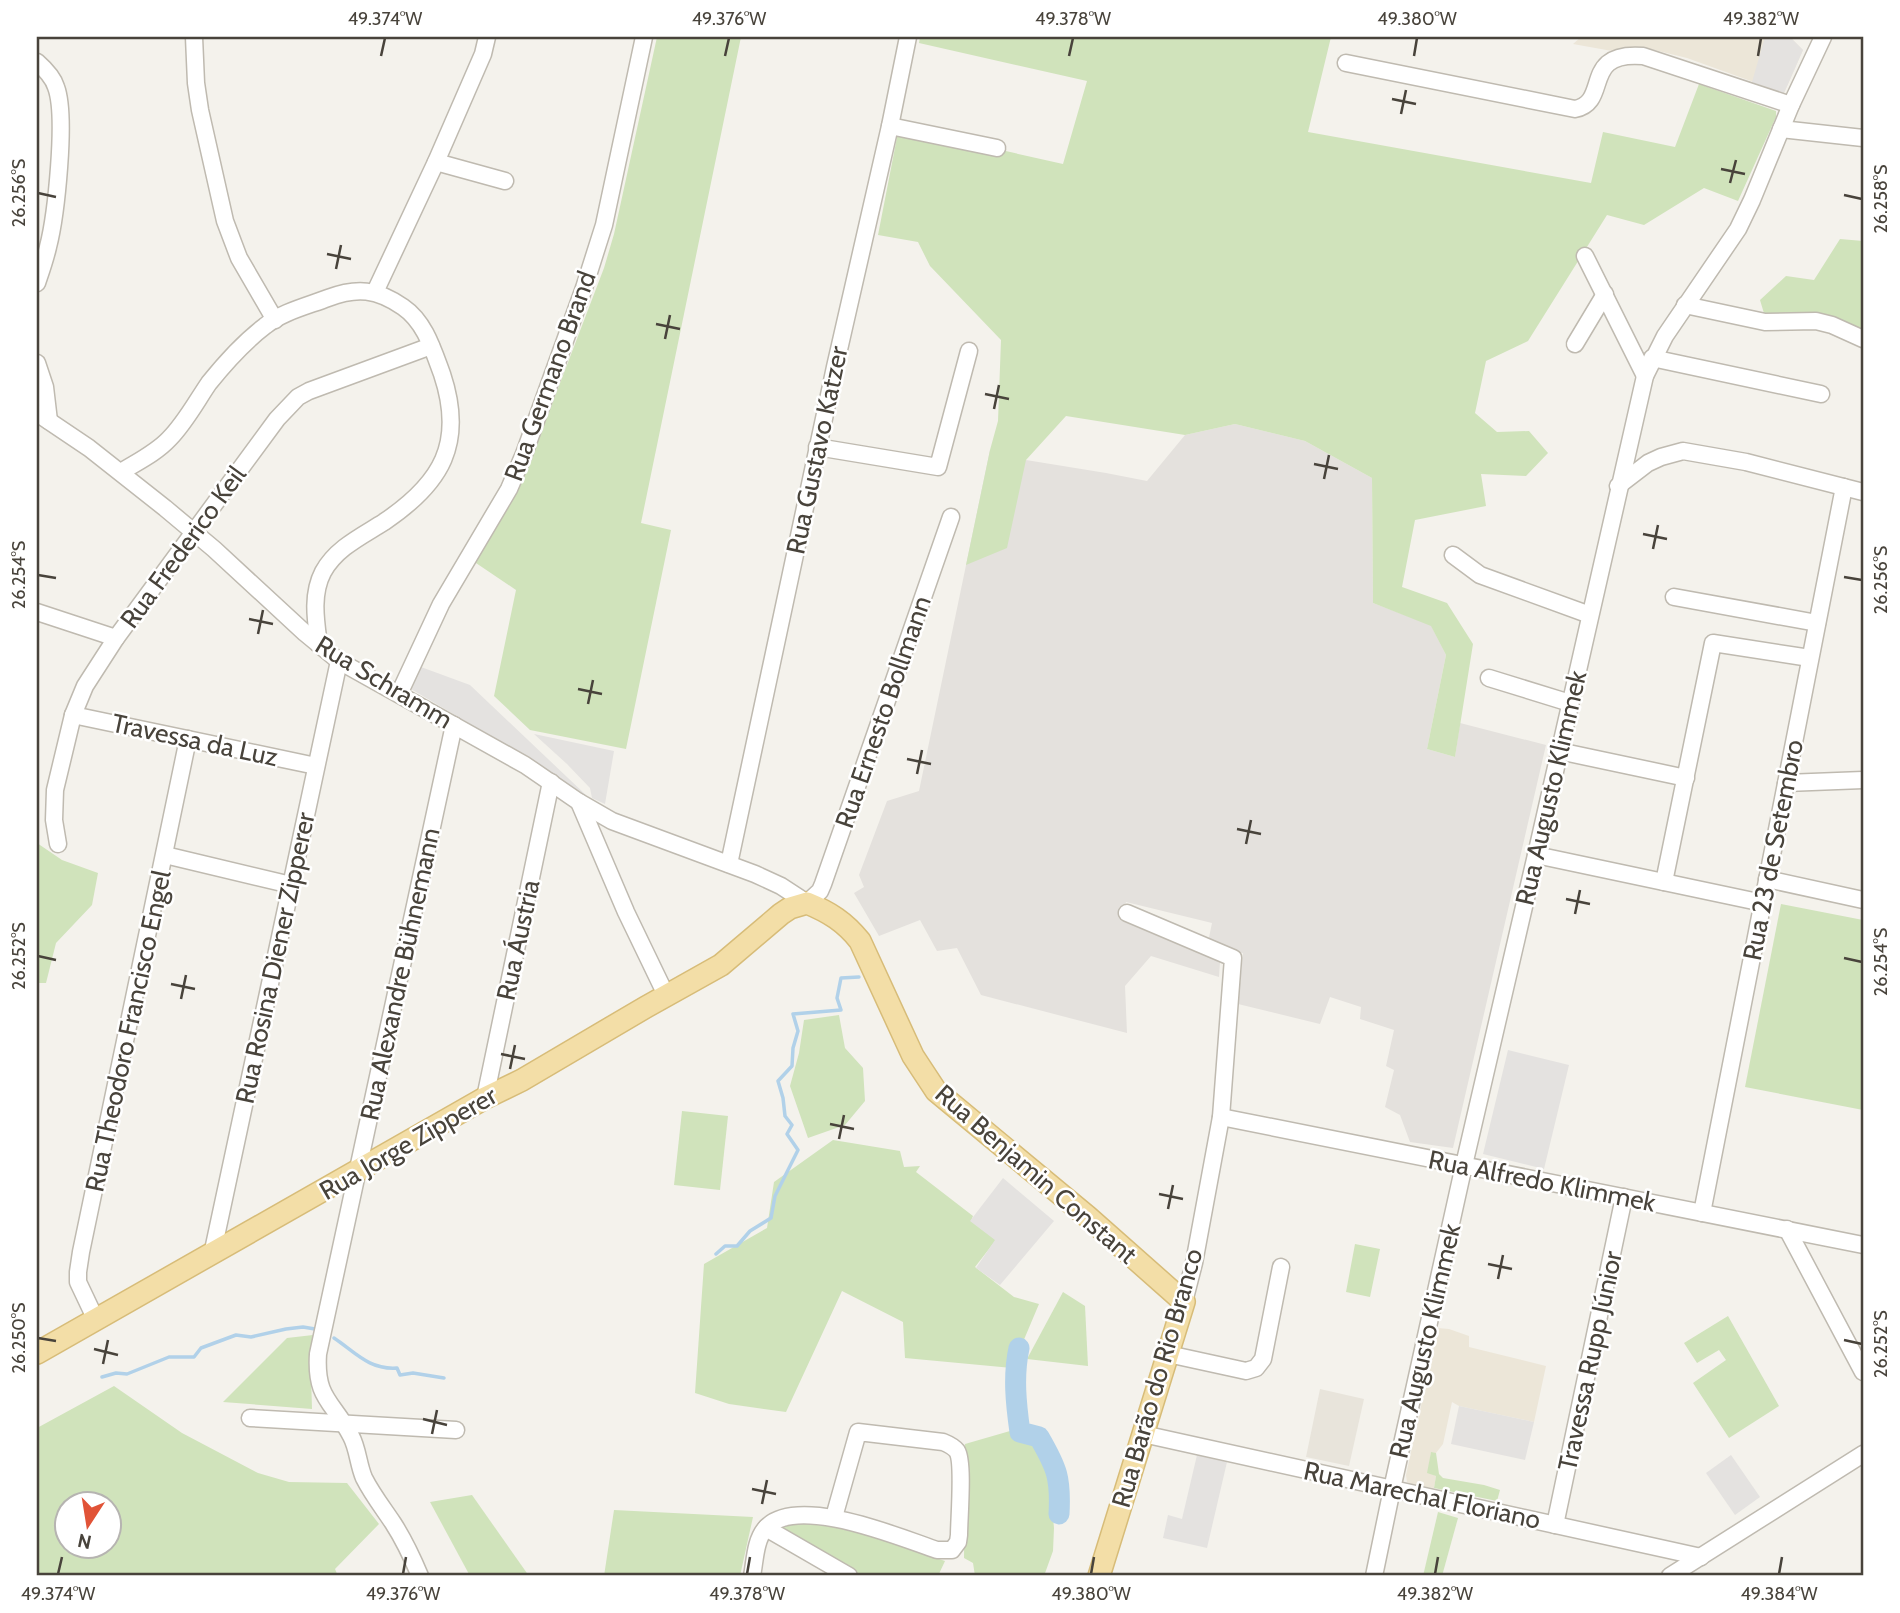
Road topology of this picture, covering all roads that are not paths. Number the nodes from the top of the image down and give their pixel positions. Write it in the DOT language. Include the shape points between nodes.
graph roads {
  1 [pos="194,37"];
  2 [pos="487,37"];
  3 [pos="644,37"];
  4 [pos="908,37"];
  5 [pos="1823,37"];
  6 [pos="37,62"];
  7 [pos="1346,63"];
  8 [pos="1791,105"];
  9 [pos="890,125"];
  10 [pos="1781,129"];
  11 [pos="1863,138"];
  12 [pos="998,148"];
  13 [pos="436,162"];
  14 [pos="505,181"];
  15 [pos="1585,256"];
  16 [pos="37,283"];
  17 [pos="375,292"];
  18 [pos="1605,293"];
  19 [pos="1685,305"];
  20 [pos="275,320"];
  21 [pos="1863,339"];
  22 [pos="1575,344"];
  23 [pos="431,346"];
  24 [pos="969,351"];
  25 [pos="1652,358"];
  26 [pos="37,363"];
  27 [pos="1644,376"];
  28 [pos="1821,394"];
  29 [pos="43,417"];
  30 [pos="817,447"];
  31 [pos="121,472"];
  32 [pos="1618,486"];
  33 [pos="1844,487"];
  34 [pos="1863,492"];
  35 [pos="951,517"];
  36 [pos="194,532"];
  37 [pos="1453,555"];
  38 [pos="1674,597"];
  39 [pos="37,612"];
  40 [pos="1590,615"];
  41 [pos="1817,623"];
  42 [pos="116,638"];
  43 [pos="319,645"];
  44 [pos="1810,659"];
  45 [pos="339,660"];
  46 [pos="1489,678"];
  47 [pos="399,694"];
  48 [pos="1570,703"];
  49 [pos="73,715"];
  50 [pos="454,725"];
  51 [pos="188,739"];
  52 [pos="1559,751"];
  53 [pos="316,766"];
  54 [pos="1686,778"];
  55 [pos="1863,780"];
  56 [pos="551,782"];
  57 [pos="1786,783"];
  58 [pos="579,802"];
  59 [pos="58,844"];
  60 [pos="165,855"];
  61 [pos="1536,855"];
  62 [pos="729,864"];
  63 [pos="1767,879"];
  64 [pos="1664,882"];
  65 [pos="291,885"];
  66 [pos="1863,900"];
  67 [pos="807,903"];
  68 [pos="1763,903"];
  69 [pos="1127,913"];
  70 [pos="666,995"];
  71 [pos="485,1098"];
  72 [pos="1221,1117"];
  73 [pos="1464,1165"];
  74 [pos="357,1172"];
  75 [pos="1624,1197"];
  76 [pos="1702,1213"];
  77 [pos="1787,1229"];
  78 [pos="1863,1245"];
  79 [pos="212,1255"];
  80 [pos="1281,1267"];
  81 [pos="1184,1302"];
  82 [pos="96,1320"];
  83 [pos="37,1353"];
  84 [pos="1168,1354"];
  85 [pos="1863,1372"];
  86 [pos="250,1418"];
  87 [pos="344,1423"];
  88 [pos="456,1430"];
  89 [pos="1143,1434"];
  90 [pos="1863,1454"];
  91 [pos="1392,1489"];
  92 [pos="834,1517"];
  93 [pos="1555,1525"];
  94 [pos="766,1528"];
  95 [pos="1701,1557"];
  96 [pos="420,1576"];
  97 [pos="752,1576"];
  98 [pos="849,1576"];
  99 [pos="1099,1576"];
  100 [pos="1374,1576"];
  101 [pos="1670,1576"];
  1 -- 20 [label="street" via="200,110 225,221 239,258"];
  2 -- 13 [label="street"];
  3 -- 47 [label="street, Rua Germano Brand" via="604,225 528,442 509,489 447,595"];
  4 -- 9 [label="street, Rua Gustavo Katzer"];
  5 -- 8 [label="street, Rua Augusto Klimmek"];
  6 -- 16 [label="street" via="56,86 61,112 52,226"];
  7 -- 8 [label="street" via="1576,109 1588,103 1610,61 1636,56"];
  8 -- 10 [label="street, Rua Augusto Klimmek"];
  9 -- 12 [label="street"];
  9 -- 30 [label="street, Rua Gustavo Katzer"];
  10 -- 11 [label="street"];
  10 -- 19 [label="street, Rua Augusto Klimmek" via="1738,229"];
  13 -- 14 [label="street"];
  13 -- 17 [label="street"];
  15 -- 18 [label="street"];
  17 -- 20 [label="street" via="332,296"];
  17 -- 23 [label="street" via="413,314"];
  18 -- 22 [label="street"];
  18 -- 27 [label="street"];
  19 -- 21 [label="street" via="1765,322 1816,321"];
  19 -- 25 [label="street, Rua Augusto Klimmek"];
  20 -- 31 [label="street" via="235,354 162,446"];
  23 -- 36 [label="street, Rua Frederico Keil" via="298,397"];
  23 -- 43 [label="street" via="450,408 447,452 423,489 343,549 323,571 315,609"];
  24 -- 30 [label="street" via="938,467"];
  25 -- 27 [label="street, Rua Augusto Klimmek"];
  25 -- 28 [label="street"];
  26 -- 29 [label="street" via="45,387"];
  27 -- 32 [label="street, Rua Augusto Klimmek"];
  29 -- 31 [label="street, Rua Schramm"];
  30 -- 62 [label="street, Rua Gustavo Katzer"];
  31 -- 36 [label="street, Rua Schramm"];
  32 -- 33 [label="street" via="1648,463 1684,451"];
  32 -- 40 [label="street, Rua Augusto Klimmek"];
  33 -- 34 [label="street"];
  33 -- 41 [label="street, Rua 23 de Setembro"];
  35 -- 67 [label="street, Rua Ernesto Bollmann" via="827,873 820,891"];
  36 -- 42 [label="street, Rua Frederico Keil"];
  36 -- 43 [label="street, Rua Schramm"];
  37 -- 40 [label="street" via="1480,575"];
  38 -- 41 [label="street"];
  39 -- 42 [label="street"];
  40 -- 48 [label="street, Rua Augusto Klimmek"];
  41 -- 44 [label="street, Rua 23 de Setembro"];
  42 -- 49 [label="street, Rua Frederico Keil" via="85,686"];
  43 -- 45 [label="street, Rua Schramm"];
  44 -- 54 [label="street" via="1713,643"];
  44 -- 57 [label="street, Rua 23 de Setembro"];
  45 -- 47 [label="street, Rua Schramm"];
  45 -- 53 [label="street, Rua Rosina Diener Zipperer"];
  46 -- 48 [label="street"];
  47 -- 50 [label="street, Rua Schramm"];
  48 -- 52 [label="street, Rua Augusto Klimmek"];
  49 -- 51 [label="street, Travessa da Luz"];
  49 -- 59 [label="street, Rua Frederico Keil" via="54,798"];
  50 -- 56 [label="street, Rua Schramm"];
  50 -- 74 [label="street, Rua Alexandre Bühnemann"];
  51 -- 53 [label="street, Travessa da Luz"];
  51 -- 60 [label="street, Rua Theodoro Francisco Engel"];
  52 -- 54 [label="street"];
  52 -- 61 [label="street, Rua Augusto Klimmek"];
  53 -- 65 [label="street, Rua Rosina Diener Zipperer"];
  54 -- 64 [label="street"];
  55 -- 57 [label="street"];
  56 -- 58 [label="street, Rua Schramm"];
  56 -- 71 [label="street, Rua Áustria"];
  57 -- 63 [label="street, Rua 23 de Setembro"];
  58 -- 62 [label="street, Rua Benjamin Constant" via="631,829"];
  58 -- 70 [label="street"];
  60 -- 65 [label="street"];
  60 -- 82 [label="street, Rua Theodoro Francisco Engel" via="78,1272 78,1282"];
  61 -- 64 [label="street"];
  61 -- 73 [label="street, Rua Augusto Klimmek"];
  62 -- 67 [label="street, Rua Benjamin Constant" via="781,886"];
  63 -- 66 [label="street"];
  63 -- 68 [label="street, Rua 23 de Setembro"];
  64 -- 68 [label="street"];
  65 -- 79 [label="street, Rua Rosina Diener Zipperer"];
  67 -- 70 [label="main road, Rua Jorge Zipperer" via="781,914 721,965"];
  67 -- 81 [label="main road, Rua Benjamin Constant" via="838,918 860,941 913,1056 936,1091"];
  68 -- 76 [label="street, Rua 23 de Setembro"];
  69 -- 72 [label="street, Rua Barão do Rio Branco" via="1233,958"];
  70 -- 71 [label="main road, Rua Jorge Zipperer"];
  71 -- 74 [label="main road, Rua Jorge Zipperer"];
  72 -- 73 [label="street, Rua Alfredo Klimmek"];
  72 -- 81 [label="street, Rua Barão do Rio Branco"];
  73 -- 75 [label="street, Rua Alfredo Klimmek"];
  73 -- 91 [label="street, Rua Augusto Klimmek"];
  74 -- 79 [label="main road, Rua Jorge Zipperer"];
  74 -- 87 [label="street, Rua Alexandre Bühnemann" via="317,1366 324,1397"];
  75 -- 76 [label="street, Rua Alfredo Klimmek"];
  75 -- 93 [label="street, Travessa Rupp Júnior"];
  76 -- 77 [label="street, Rua Alfredo Klimmek"];
  77 -- 78 [label="street, Rua Alfredo Klimmek"];
  77 -- 85 [label="street"];
  79 -- 82 [label="main road, Rua Jorge Zipperer"];
  80 -- 84 [label="street" via="1263,1359 1256,1368 1246,1371"];
  81 -- 84 [label="main road, Rua Barão do Rio Branco"];
  82 -- 83 [label="main road, Rua Jorge Zipperer"];
  84 -- 89 [label="main road, Rua Barão do Rio Branco"];
  86 -- 87 [label="street"];
  87 -- 88 [label="street"];
  87 -- 96 [label="street, Rua Alexandre Bühnemann" via="364,1478"];
  89 -- 91 [label="street, Rua Marechal Floriano"];
  89 -- 99 [label="main road, Rua Barão do Rio Branco"];
  90 -- 95 [label="street"];
  91 -- 93 [label="street, Rua Marechal Floriano"];
  91 -- 100 [label="street, Rua Augusto Klimmek"];
  92 -- 92 [label="street" via="858,1432 943,1442 959,1457 959,1535 952,1550 937,1550"];
  92 -- 94 [label="street" via="793,1516"];
  93 -- 95 [label="street, Rua Marechal Floriano"];
  94 -- 97 [label="street" via="758,1542"];
  94 -- 98 [label="street"];
  95 -- 101 [label="street"];
}
